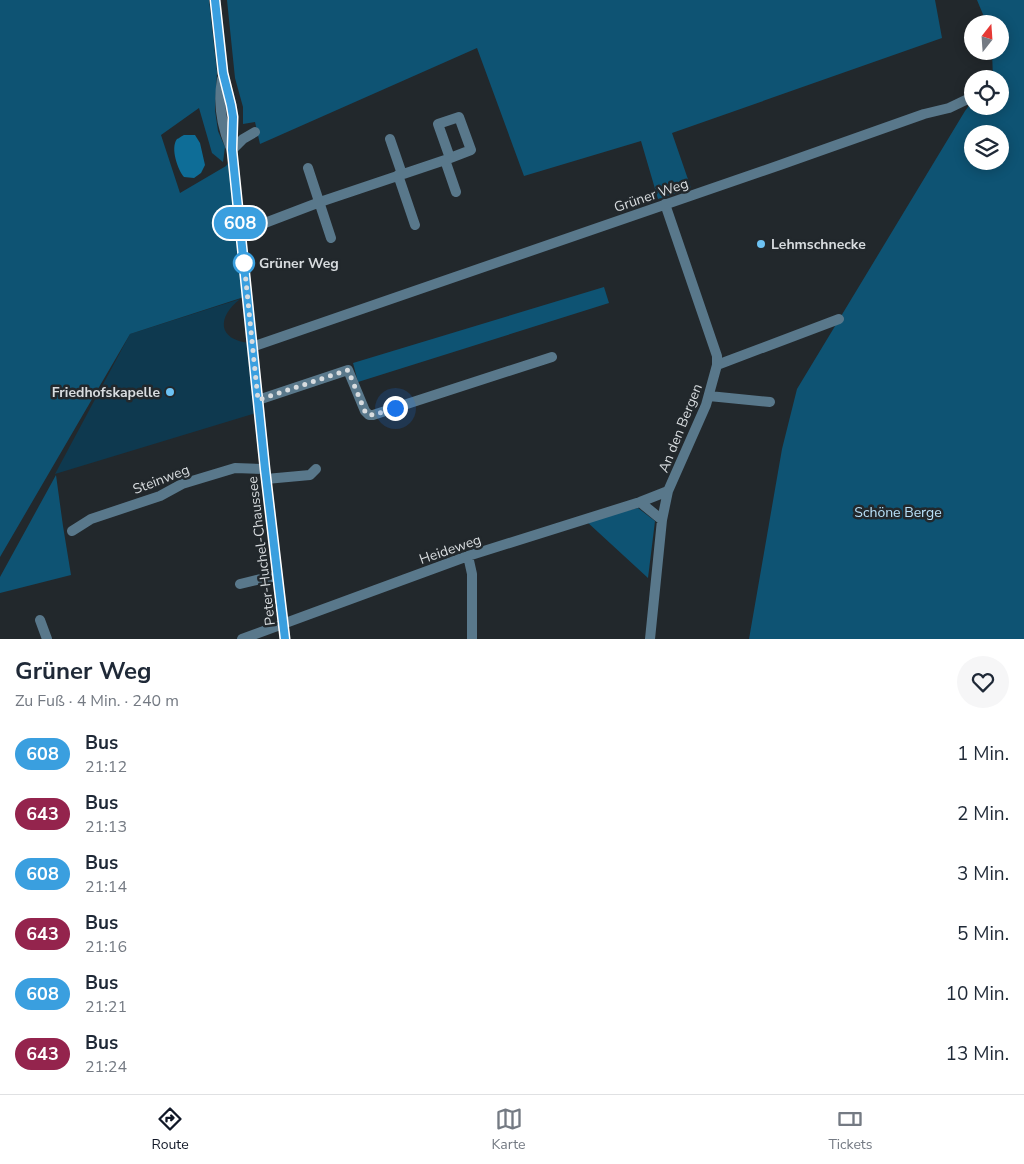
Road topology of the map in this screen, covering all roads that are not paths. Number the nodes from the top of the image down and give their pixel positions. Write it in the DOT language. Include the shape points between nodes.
graph roads {
  1 [pos="215,0"];
  2 [pos="964,101"];
  3 [pos="255,132"];
  4 [pos="390,139"];
  5 [pos="232,150"];
  6 [pos="308,168"];
  7 [pos="400,174"];
  8 [pos="456,192"];
  9 [pos="320,202"];
  10 [pos="665,204"];
  11 [pos="415,225"];
  12 [pos="241,232"];
  13 [pos="331,238"];
  14 [pos="839,319"];
  15 [pos="252,347"];
  16 [pos="552,356"];
  17 [pos="717,366"];
  18 [pos="709,396"];
  19 [pos="258,400"];
  20 [pos="770,402"];
  21 [pos="316,469"];
  22 [pos="266,474"];
  23 [pos="668,491"];
  24 [pos="640,502"];
  25 [pos="662,520"];
  26 [pos="72,531"];
  27 [pos="468,556"];
  28 [pos="278,575"];
  29 [pos="240,584"];
  30 [pos="40,620"];
  31 [pos="283,624"];
  32 [pos="47,639"];
  33 [pos="242,639"];
  34 [pos="285,639"];
  35 [pos="472,639"];
  36 [pos="650,639"];
  1 -- 5 [label="street, Peter-Huchel-Chaussee" via="223,73 233,117"];
  2 -- 10 [label="street, Grüner Weg"];
  3 -- 5 [label="street"];
  4 -- 7 [label="street"];
  5 -- 12 [label="street, Peter-Huchel-Chaussee"];
  6 -- 9 [label="street"];
  7 -- 8 [label="street" via="447,159"];
  7 -- 9 [label="street"];
  7 -- 11 [label="street"];
  9 -- 12 [label="street"];
  9 -- 13 [label="street"];
  10 -- 15 [label="street, Grüner Weg"];
  10 -- 17 [label="street, An den Bergen" via="717,356"];
  12 -- 15 [label="street, Peter-Huchel-Chaussee"];
  14 -- 17 [label="street"];
  15 -- 19 [label="street, Peter-Huchel-Chaussee"];
  16 -- 19 [label="street" via="373,415 365,411 348,370"];
  17 -- 18 [label="street, An den Bergen"];
  18 -- 20 [label="street"];
  18 -- 23 [label="street, An den Bergen"];
  19 -- 22 [label="street, Peter-Huchel-Chaussee"];
  21 -- 22 [label="street, Steinweg" via="310,475"];
  22 -- 26 [label="street, Steinweg" via="235,468 182,484 160,496 91,519"];
  22 -- 28 [label="street, Peter-Huchel-Chaussee"];
  23 -- 24 [label="street, Heideweg"];
  23 -- 25 [label="street, An den Bergen"];
  24 -- 25 [label="street"];
  24 -- 27 [label="street, Heideweg"];
  25 -- 36 [label="street, An den Bergen"];
  27 -- 31 [label="street, Heideweg"];
  27 -- 35 [label="street" via="472,574"];
  28 -- 29 [label="street"];
  28 -- 31 [label="street, Peter-Huchel-Chaussee"];
  30 -- 32 [label="street"];
  31 -- 33 [label="street, Heideweg"];
  31 -- 34 [label="street, Peter-Huchel-Chaussee"];
}
